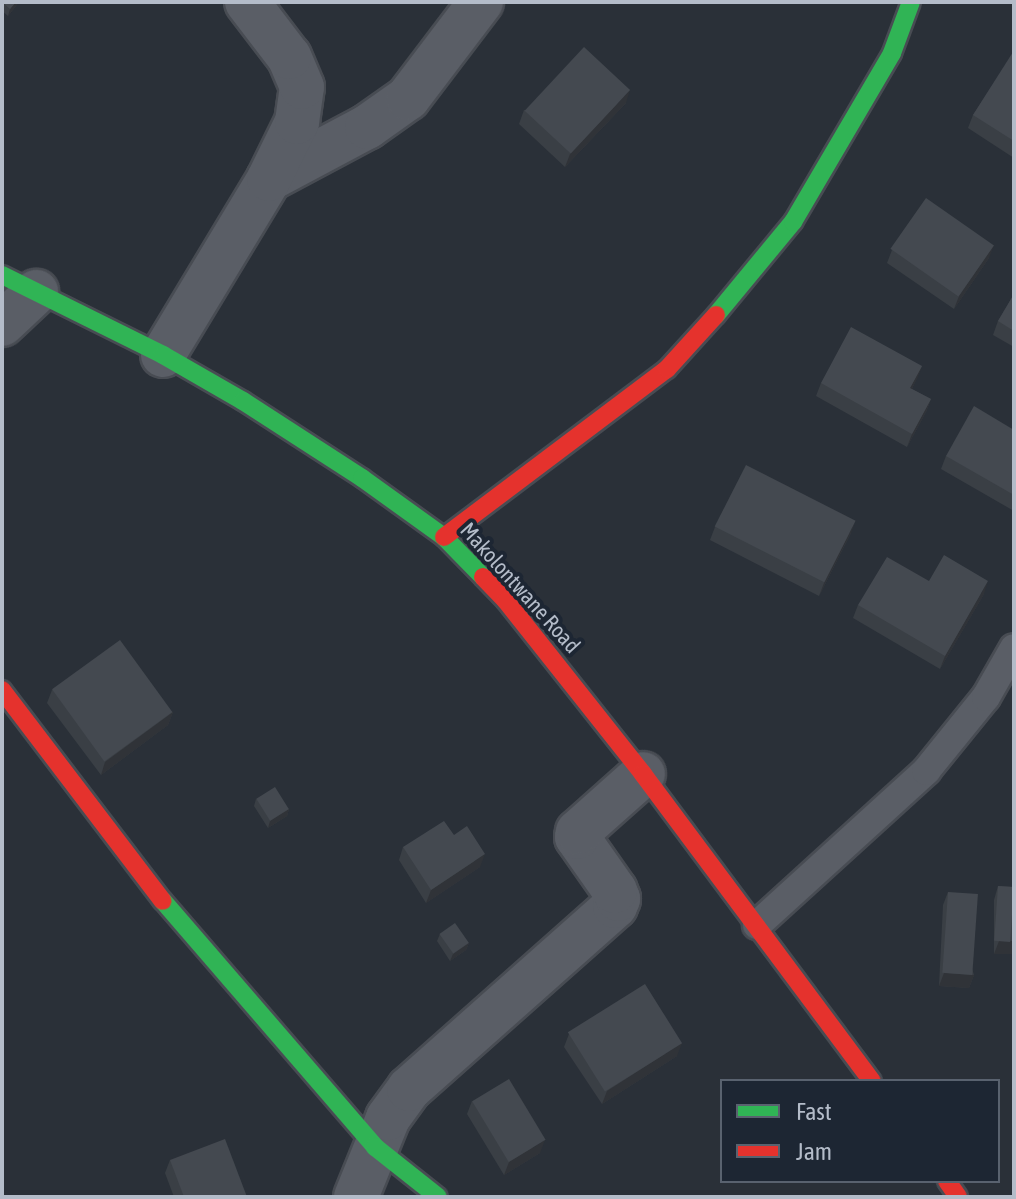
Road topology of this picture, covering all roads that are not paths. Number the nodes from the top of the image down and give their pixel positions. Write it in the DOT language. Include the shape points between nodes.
graph roads {
  1 [pos="247,2"];
  2 [pos="481,2"];
  3 [pos="911,2"];
  4 [pos="269,179"];
  5 [pos="19,283"];
  6 [pos="2,324"];
  7 [pos="163,355"];
  8 [pos="444,537"];
  9 [pos="1014,648"];
  10 [pos="2,690"];
  11 [pos="643,774"];
  12 [pos="757,925"];
  13 [pos="871,1079"];
  14 [pos="375,1147"];
  15 [pos="356,1197"];
  16 [pos="438,1197"];
  1 -- 4 [label="street" via="289,57 302,87 297,122"];
  2 -- 4 [label="street" via="408,98 367,127"];
  3 -- 8 [label="street" via="892,53 793,222 732,298 667,369"];
  4 -- 7 [label="street"];
  5 -- 6 [label="street"];
  5 -- 7 [label="street, Makolontwane Road"];
  7 -- 8 [label="street, Makolontwane Road" via="350,470"];
  8 -- 11 [label="street, Makolontwane Road" via="506,601"];
  9 -- 12 [label="lane" via="986,697 926,771"];
  10 -- 14 [label="street" via="146,881"];
  11 -- 12 [label="street, Makolontwane Road"];
  11 -- 14 [label="street" via="578,832 615,891 615,906 409,1089"];
  12 -- 13 [label="street, Makolontwane Road"];
  14 -- 15 [label="street"];
  14 -- 16 [label="street"];
}
